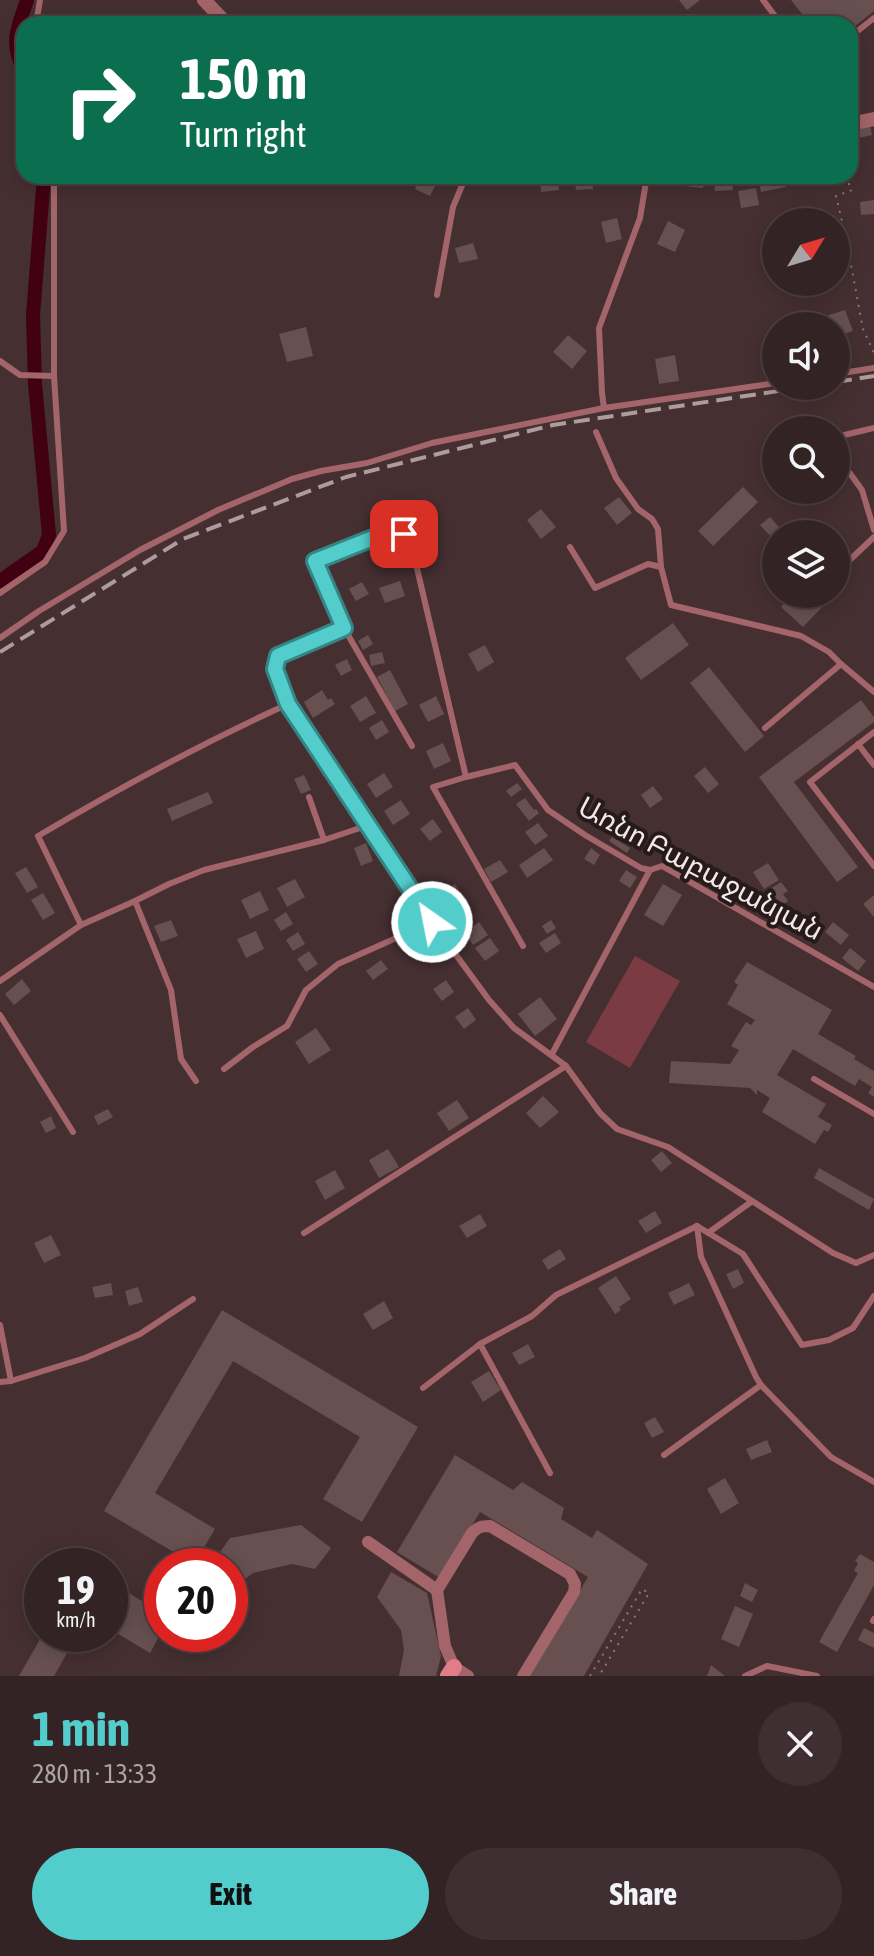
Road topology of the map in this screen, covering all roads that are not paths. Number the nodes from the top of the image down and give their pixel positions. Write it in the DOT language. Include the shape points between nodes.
graph roads {
  1 [pos="204,0"];
  2 [pos="219,16"];
  3 [pos="874,18"];
  4 [pos="858,31"];
  5 [pos="54,184"];
  6 [pos="463,184"];
  7 [pos="646,184"];
  8 [pos="437,295"];
  9 [pos="0,361"];
  10 [pos="874,368"];
  11 [pos="850,372"];
  12 [pos="54,376"];
  13 [pos="762,385"];
  14 [pos="604,408"];
  15 [pos="874,428"];
  16 [pos="596,432"];
  17 [pos="850,434"];
  18 [pos="850,473"];
  19 [pos="874,530"];
  20 [pos="874,537"];
  21 [pos="570,547"];
  22 [pos="850,560"];
  23 [pos="661,567"];
  24 [pos="0,593"];
  25 [pos="344,628"];
  26 [pos="0,638"];
  27 [pos="841,664"];
  28 [pos="874,692"];
  29 [pos="288,704"];
  30 [pos="765,728"];
  31 [pos="874,732"];
  32 [pos="858,744"];
  33 [pos="412,746"];
  34 [pos="874,765"];
  35 [pos="466,777"];
  36 [pos="309,797"];
  37 [pos="369,825"];
  38 [pos="324,840"];
  39 [pos="874,866"];
  40 [pos="650,870"];
  41 [pos="135,901"];
  42 [pos="432,922"];
  43 [pos="81,925"];
  44 [pos="523,946"];
  45 [pos="0,981"];
  46 [pos="874,987"];
  47 [pos="0,1015"];
  48 [pos="552,1054"];
  49 [pos="566,1066"];
  50 [pos="224,1069"];
  51 [pos="814,1079"];
  52 [pos="196,1081"];
  53 [pos="874,1114"];
  54 [pos="73,1132"];
  55 [pos="751,1202"];
  56 [pos="697,1226"];
  57 [pos="304,1233"];
  58 [pos="708,1233"];
  59 [pos="874,1255"];
  60 [pos="874,1296"];
  61 [pos="193,1299"];
  62 [pos="0,1325"];
  63 [pos="480,1344"];
  64 [pos="11,1381"];
  65 [pos="0,1382"];
  66 [pos="761,1385"];
  67 [pos="423,1388"];
  68 [pos="664,1455"];
  69 [pos="550,1473"];
  70 [pos="874,1482"];
  71 [pos="368,1542"];
  72 [pos="437,1590"];
  73 [pos="457,1673"];
  74 [pos="790,1674"];
  75 [pos="523,1676"];
  76 [pos="745,1676"];
  77 [pos="817,1676"];
  1 -- 2 [label="street"];
  3 -- 4 [label="lane"];
  5 -- 12 [label="lane"];
  6 -- 8 [label="lane" via="453,207"];
  7 -- 14 [label="lane" via="640,218 599,328"];
  9 -- 12 [label="lane" via="20,375"];
  10 -- 11 [label="lane"];
  12 -- 24 [label="lane" via="64,531 45,562"];
  13 -- 14 [label="lane"];
  14 -- 26 [label="lane" via="432,443 292,479 140,550"];
  15 -- 17 [label="lane"];
  16 -- 23 [label="lane" via="616,478 658,529"];
  18 -- 19 [label="lane" via="862,490"];
  20 -- 22 [label="lane"];
  21 -- 23 [label="lane" via="595,588 648,564"];
  23 -- 27 [label="lane" via="671,605 801,636"];
  25 -- 29 [label="lane" via="278,656 275,669"];
  25 -- 33 [label="lane"];
  25 -- 35 [label="lane" via="315,561 388,532 404,534 412,547"];
  27 -- 28 [label="lane"];
  27 -- 30 [label="lane"];
  29 -- 37 [label="lane"];
  29 -- 43 [label="lane" via="38,836"];
  31 -- 32 [label="lane"];
  32 -- 34 [label="lane"];
  32 -- 39 [label="lane" via="810,782"];
  35 -- 40 [label="lane, Առնո Բաբաջանյան" via="515,765 548,810"];
  35 -- 44 [label="lane, Առնո Բաբաջանյան" via="433,787"];
  36 -- 38 [label="lane"];
  37 -- 38 [label="lane"];
  37 -- 42 [label="lane"];
  38 -- 41 [label="lane" via="204,870"];
  40 -- 46 [label="lane, Առնո Բաբաջանյան" via="662,866"];
  40 -- 48 [label="lane"];
  41 -- 43 [label="lane"];
  41 -- 52 [label="lane" via="171,990 181,1059"];
  42 -- 48 [label="lane" via="514,1028"];
  42 -- 50 [label="lane" via="338,964 306,990 287,1026"];
  43 -- 45 [label="lane"];
  47 -- 54 [label="lane"];
  48 -- 49 [label="lane"];
  49 -- 55 [label="lane" via="617,1129 668,1147"];
  49 -- 57 [label="lane"];
  51 -- 53 [label="lane"];
  55 -- 58 [label="lane"];
  55 -- 59 [label="lane" via="856,1263"];
  56 -- 58 [label="lane"];
  56 -- 63 [label="lane" via="556,1295 532,1316"];
  56 -- 66 [label="lane" via="701,1257"];
  58 -- 60 [label="lane" via="743,1254 802,1345 853,1328"];
  61 -- 64 [label="lane" via="140,1334"];
  62 -- 64 [label="lane"];
  63 -- 67 [label="lane"];
  63 -- 69 [label="lane"];
  64 -- 65 [label="lane"];
  66 -- 68 [label="lane"];
  66 -- 70 [label="lane" via="831,1457"];
  71 -- 72 [label="street"];
  72 -- 73 [label="street" via="445,1646"];
  72 -- 75 [label="street" via="472,1533 484,1526 570,1574 574,1592"];
  74 -- 76 [label="lane" via="767,1666"];
  74 -- 77 [label="lane"];
}
